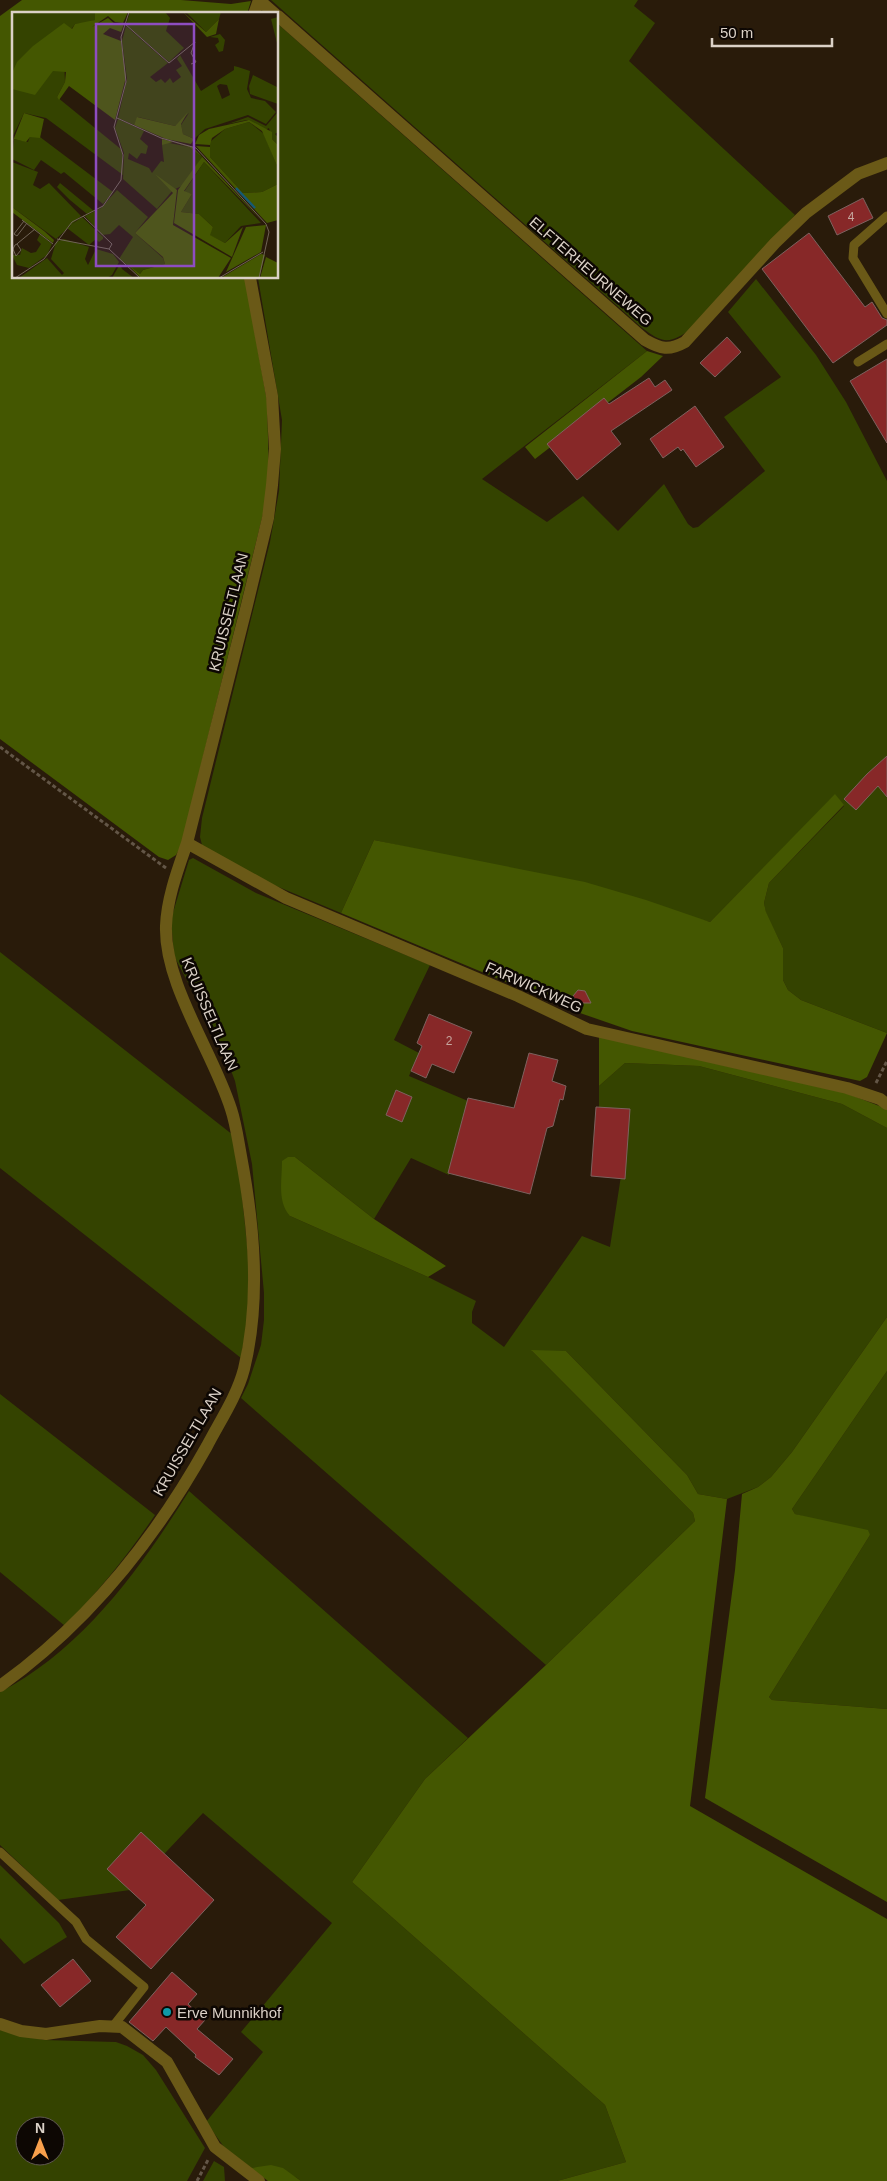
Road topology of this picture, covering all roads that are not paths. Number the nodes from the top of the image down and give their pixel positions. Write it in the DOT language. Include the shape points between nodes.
graph roads {
  1 [pos="259,0"];
  2 [pos="255,12"];
  3 [pos="273,12"];
  4 [pos="279,18"];
  5 [pos="887,163"];
  6 [pos="887,216"];
  7 [pos="250,279"];
  8 [pos="887,314"];
  9 [pos="887,344"];
  10 [pos="858,362"];
  11 [pos="187,843"];
  12 [pos="887,1104"];
  13 [pos="0,1686"];
  14 [pos="0,1852"];
  15 [pos="0,2024"];
  16 [pos="114,2025"];
  17 [pos="258,2181"];
  1 -- 2 [label="street"];
  1 -- 3 [label="street, ELFTERHEURNEWEG"];
  4 -- 5 [label="street, ELFTERHEURNEWEG" via="638,334 660,348 673,348 691,336 775,243 806,214 858,174"];
  6 -- 8 [label="lane" via="854,245 853,258"];
  7 -- 11 [label="street, KRUISSELTLAAN" via="272,396 275,449 272,485 268,518"];
  9 -- 10 [label="lane"];
  11 -- 12 [label="street, FARWICKWEG" via="286,898 587,1028 807,1078"];
  11 -- 13 [label="street, KRUISSELTLAAN" via="166,924 168,953 177,985 216,1068 232,1111 245,1179 253,1255 253,1326 245,1362 228,1408 185,1485 132,1560 92,1608 61,1639"];
  14 -- 16 [label="lane" via="76,1922 86,1939 144,1987"];
  15 -- 16 [label="street" via="46,2034"];
  16 -- 17 [label="street" via="122,2027 167,2062 215,2146"];
}
